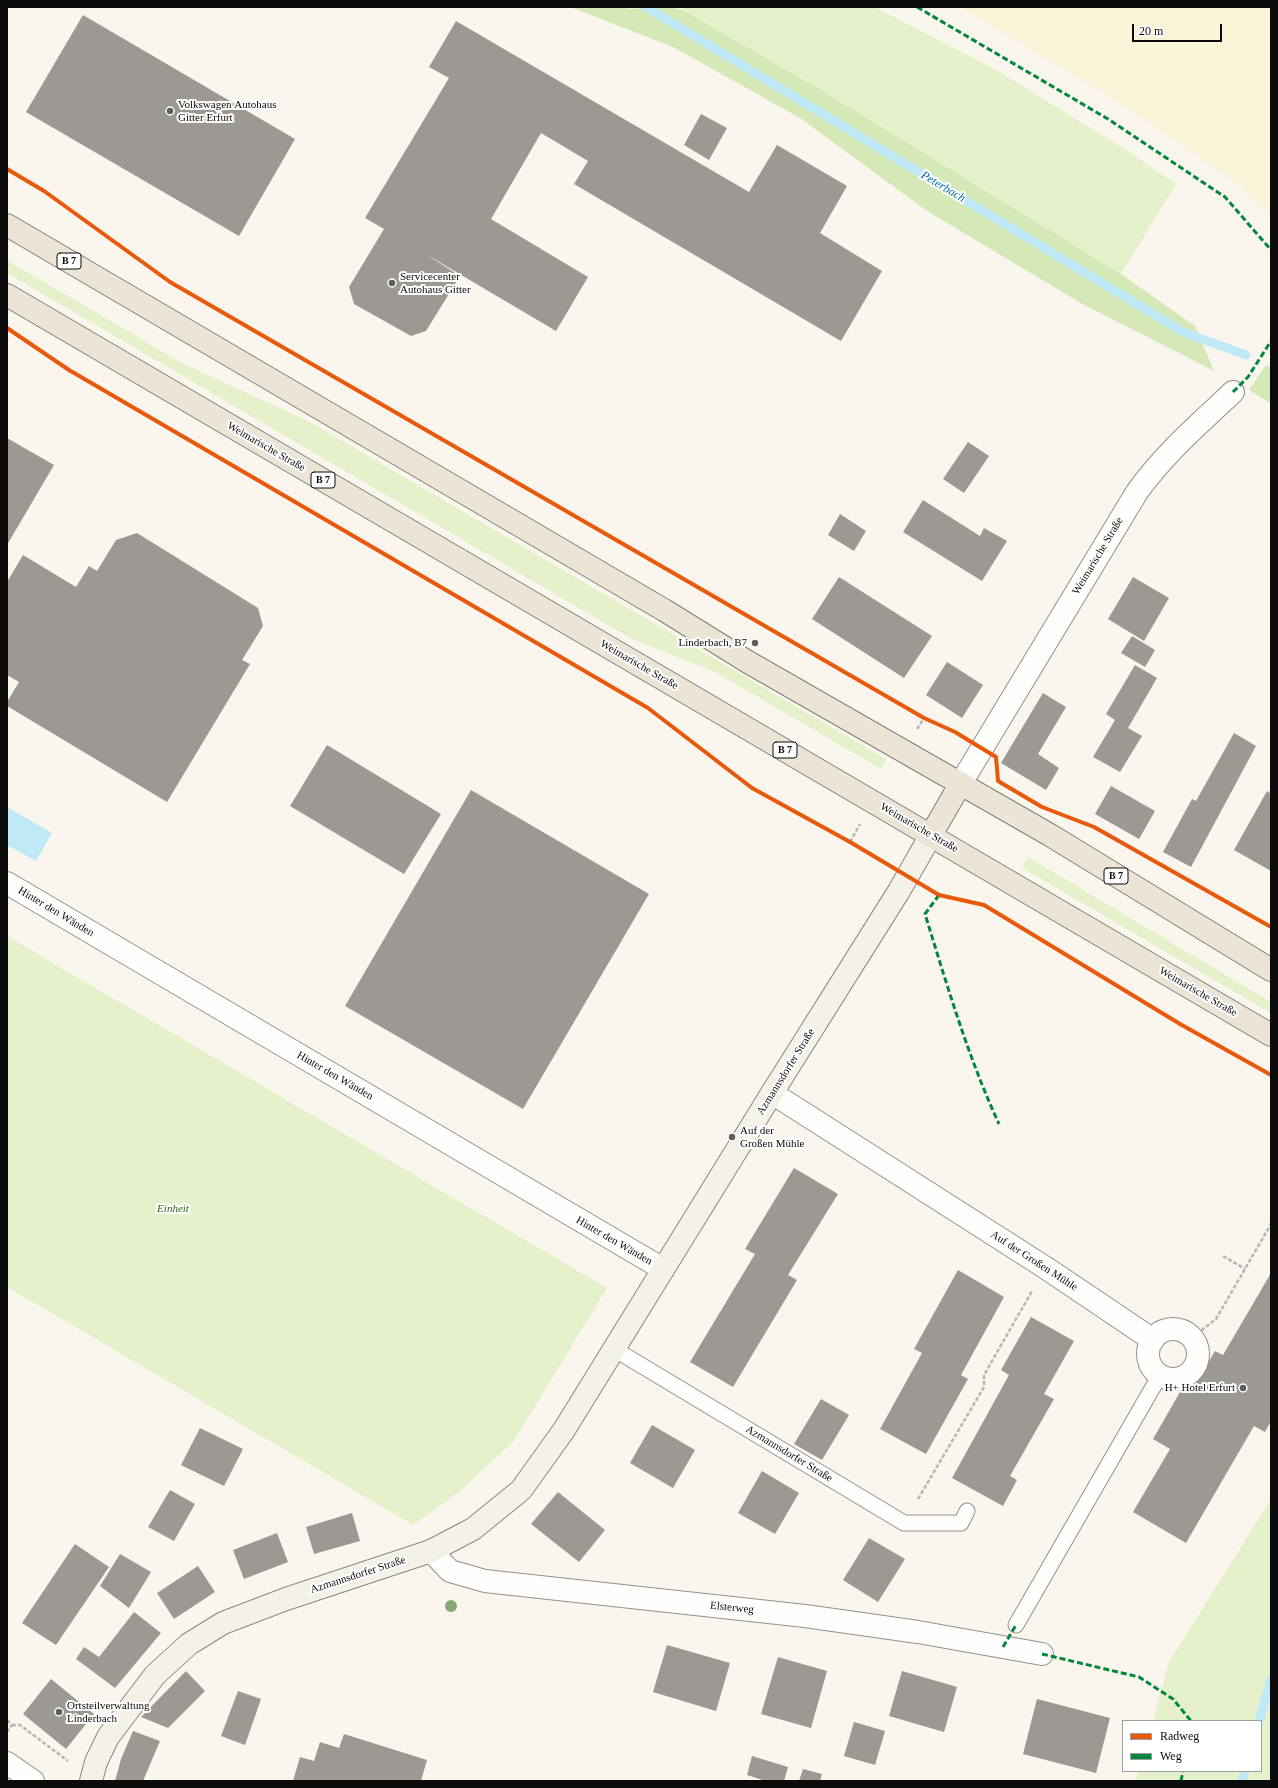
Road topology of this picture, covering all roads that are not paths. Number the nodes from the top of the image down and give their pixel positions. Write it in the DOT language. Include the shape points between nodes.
graph roads {
  1 [pos="7,225"];
  2 [pos="7,295"];
  3 [pos="1233,392"];
  4 [pos="960,783"];
  5 [pos="931,835"];
  6 [pos="7,883"];
  7 [pos="1271,970"];
  8 [pos="1271,1035"];
  9 [pos="772,1093"];
  10 [pos="663,1269"];
  11 [pos="1153,1340"];
  12 [pos="614,1349"];
  13 [pos="1160,1375"];
  14 [pos="967,1510"];
  15 [pos="431,1551"];
  16 [pos="1016,1625"];
  17 [pos="1042,1654"];
  18 [pos="7,1763"];
  19 [pos="33,1781"];
  20 [pos="91,1781"];
  1 -- 4 [label="main road, B 7" via="748,662"];
  2 -- 5 [label="main road, Weimarische Straße / B 7"];
  3 -- 4 [label="street, Weimarische Straße" via="1179,442 1137,492"];
  4 -- 5 [label="main road"];
  4 -- 7 [label="main road, B 7"];
  5 -- 8 [label="main road, Weimarische Straße / B 7"];
  5 -- 9 [label="street, Azmannsdorfer Straße" via="899,891"];
  6 -- 10 [label="street, Hinter den Wänden"];
  9 -- 10 [label="street, Azmannsdorfer Straße"];
  9 -- 11 [label="street, Auf der Großen Mühle" via="1046,1268"];
  10 -- 12 [label="street, Azmannsdorfer Straße"];
  11 -- 13 [label="street" via="1149,1349 1149,1361"];
  11 -- 13 [label="street" via="1164,1331 1173,1329 1185,1332 1197,1346 1200,1368 1180,1378 1171,1379"];
  12 -- 14 [label="lane, Azmannsdorfer Straße" via="904,1522 961,1523"];
  12 -- 15 [label="street, Azmannsdorfer Straße" via="564,1430 521,1490 473,1529"];
  13 -- 16 [label="lane"];
  15 -- 17 [label="street, Elsterweg" via="450,1571 485,1581 805,1616 918,1632"];
  15 -- 20 [label="street, Azmannsdorfer Straße" via="286,1599 223,1623 188,1644 155,1676 108,1737 96,1762"];
  18 -- 19 [label="street"];
}
